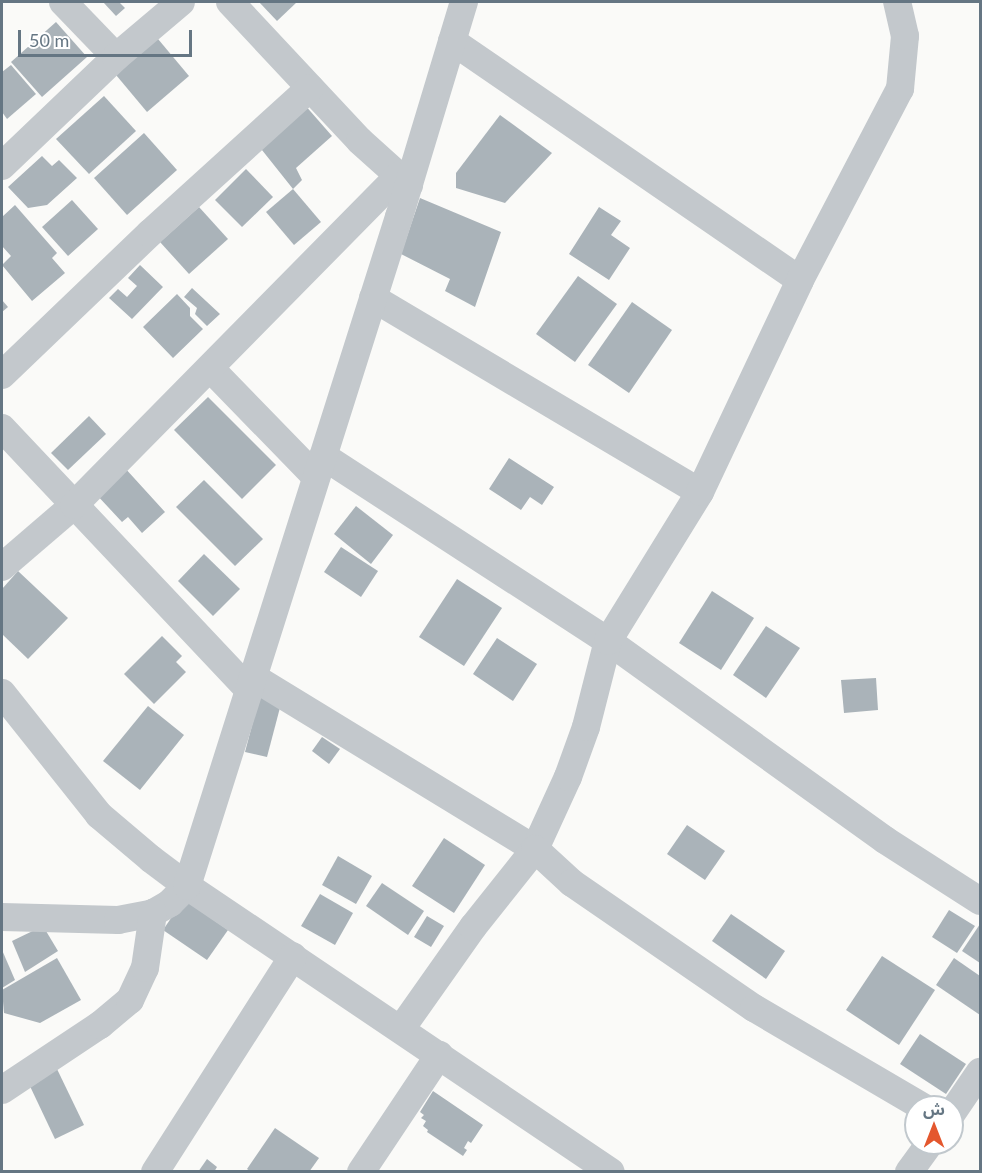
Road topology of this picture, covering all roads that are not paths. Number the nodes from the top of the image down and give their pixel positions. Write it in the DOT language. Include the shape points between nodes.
graph roads {
  1 [pos="63,2"];
  2 [pos="182,2"];
  3 [pos="230,2"];
  4 [pos="464,2"];
  5 [pos="897,2"];
  6 [pos="452,41"];
  7 [pos="116,57"];
  8 [pos="310,88"];
  9 [pos="2,166"];
  10 [pos="404,180"];
  11 [pos="800,280"];
  12 [pos="373,298"];
  13 [pos="210,368"];
  14 [pos="2,375"];
  15 [pos="2,428"];
  16 [pos="320,466"];
  17 [pos="700,492"];
  18 [pos="74,505"];
  19 [pos="2,567"];
  20 [pos="608,641"];
  21 [pos="251,684"];
  22 [pos="2,693"];
  23 [pos="535,849"];
  24 [pos="186,886"];
  25 [pos="981,902"];
  26 [pos="153,913"];
  27 [pos="2,917"];
  28 [pos="293,956"];
  29 [pos="401,1029"];
  30 [pos="439,1055"];
  31 [pos="981,1072"];
  32 [pos="2,1090"];
  33 [pos="904,1096"];
  34 [pos="964,1096"];
  35 [pos="921,1155"];
  36 [pos="575,1162"];
  37 [pos="155,1172"];
  38 [pos="360,1172"];
  39 [pos="611,1172"];
  40 [pos="909,1172"];
  1 -- 7 [label="street"];
  2 -- 7 [label="street"];
  3 -- 8 [label="street"];
  4 -- 6 [label="street"];
  5 -- 11 [label="street" via="905,36 900,89"];
  6 -- 10 [label="street"];
  6 -- 11 [label="street"];
  7 -- 9 [label="street"];
  8 -- 10 [label="street"];
  8 -- 14 [label="street"];
  10 -- 12 [label="street"];
  10 -- 13 [label="street"];
  11 -- 17 [label="street"];
  12 -- 16 [label="street"];
  12 -- 17 [label="street"];
  13 -- 16 [label="street"];
  13 -- 18 [label="street"];
  15 -- 18 [label="street"];
  16 -- 20 [label="street"];
  16 -- 21 [label="street"];
  17 -- 20 [label="street"];
  18 -- 19 [label="street"];
  18 -- 21 [label="street"];
  20 -- 23 [label="street" via="572,767"];
  20 -- 25 [label="street" via="885,840"];
  21 -- 23 [label="street"];
  21 -- 24 [label="street"];
  22 -- 24 [label="street" via="99,815"];
  23 -- 29 [label="street" via="472,927"];
  23 -- 33 [label="street" via="573,883 754,1008"];
  24 -- 26 [label="street" via="170,903"];
  24 -- 28 [label="street"];
  26 -- 27 [label="street" via="118,920"];
  26 -- 32 [label="street" via="145,968 130,1000 100,1025"];
  28 -- 29 [label="street"];
  28 -- 37 [label="street"];
  29 -- 30 [label="street"];
  30 -- 36 [label="street"];
  30 -- 38 [label="street"];
  31 -- 34 [label="street"];
  35 -- 40 [label="street"];
  36 -- 39 [label="street"];
}
